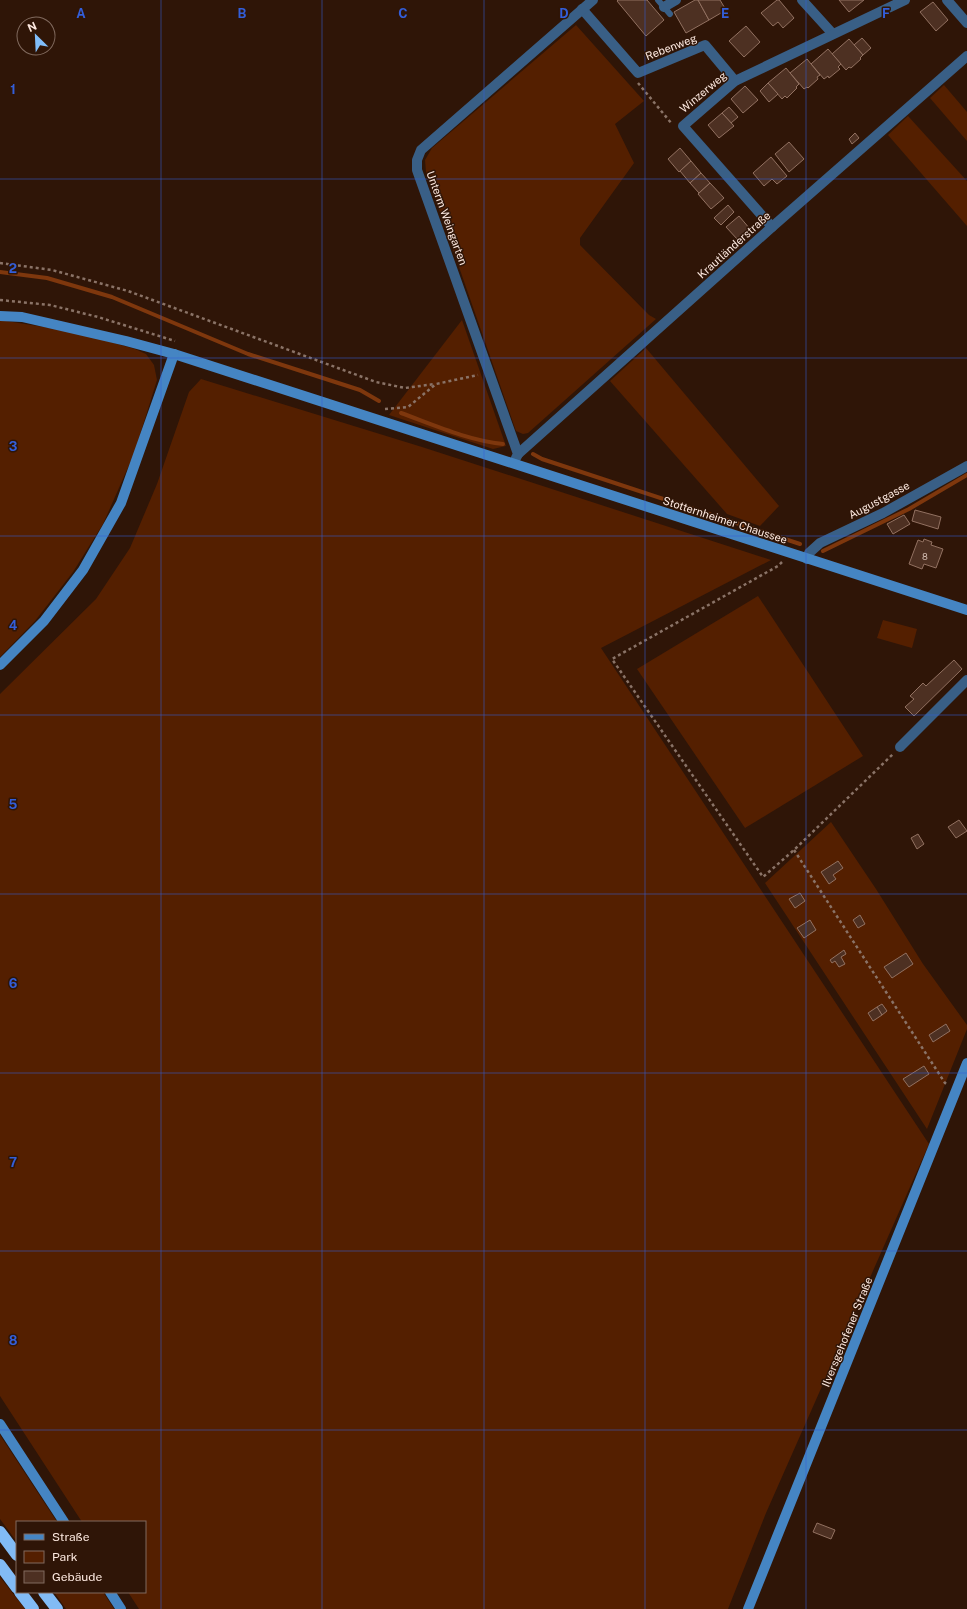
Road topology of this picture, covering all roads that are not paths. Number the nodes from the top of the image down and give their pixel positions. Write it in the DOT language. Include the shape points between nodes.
graph roads {
  1 [pos="593,0"];
  2 [pos="676,0"];
  3 [pos="802,0"];
  4 [pos="905,0"];
  5 [pos="947,0"];
  6 [pos="664,7"];
  7 [pos="582,9"];
  8 [pos="967,23"];
  9 [pos="832,33"];
  10 [pos="967,56"];
  11 [pos="735,81"];
  12 [pos="772,227"];
  13 [pos="0,316"];
  14 [pos="174,354"];
  15 [pos="518,454"];
  16 [pos="514,463"];
  17 [pos="967,466"];
  18 [pos="807,559"];
  19 [pos="967,610"];
  20 [pos="0,665"];
  21 [pos="967,680"];
  22 [pos="900,746"];
  23 [pos="967,1063"];
  24 [pos="0,1424"];
  25 [pos="63,1521"];
  26 [pos="0,1532"];
  27 [pos="16,1554"];
  28 [pos="0,1565"];
  29 [pos="16,1587"];
  30 [pos="21,1593"];
  31 [pos="45,1593"];
  32 [pos="111,1593"];
  33 [pos="33,1609"];
  34 [pos="57,1609"];
  35 [pos="122,1609"];
  36 [pos="748,1609"];
  1 -- 7 [label="street, Unterm Weingarten"];
  2 -- 6 [label="street"];
  3 -- 9 [label="street"];
  4 -- 9 [label="street, Winzerweg"];
  5 -- 8 [label="street"];
  7 -- 11 [label="street, Rebenweg" via="638,73 705,45"];
  7 -- 15 [label="street, Unterm Weingarten" via="421,150 417,160 417,170"];
  9 -- 11 [label="street, Winzerweg"];
  10 -- 12 [label="street, Krautländerstraße"];
  11 -- 12 [label="street, Winzerweg" via="683,126"];
  12 -- 15 [label="street, Krautländerstraße"];
  13 -- 14 [label="street, Stotternheimer Chaussee" via="22,318 126,340"];
  14 -- 16 [label="street, Stotternheimer Chaussee"];
  14 -- 20 [label="street" via="121,503 83,570 44,621"];
  15 -- 16 [label="street"];
  16 -- 18 [label="street, Stotternheimer Chaussee"];
  17 -- 18 [label="street, Augustgasse" via="883,513 820,543 809,553"];
  18 -- 19 [label="street, Stotternheimer Chaussee"];
  21 -- 22 [label="street"];
  23 -- 36 [label="street, Ilversgehofener Straße"];
  24 -- 25 [label="street"];
  26 -- 27 [label="highway"];
  28 -- 29 [label="highway"];
  30 -- 33 [label="highway"];
  31 -- 34 [label="highway"];
  32 -- 35 [label="street"];
}
